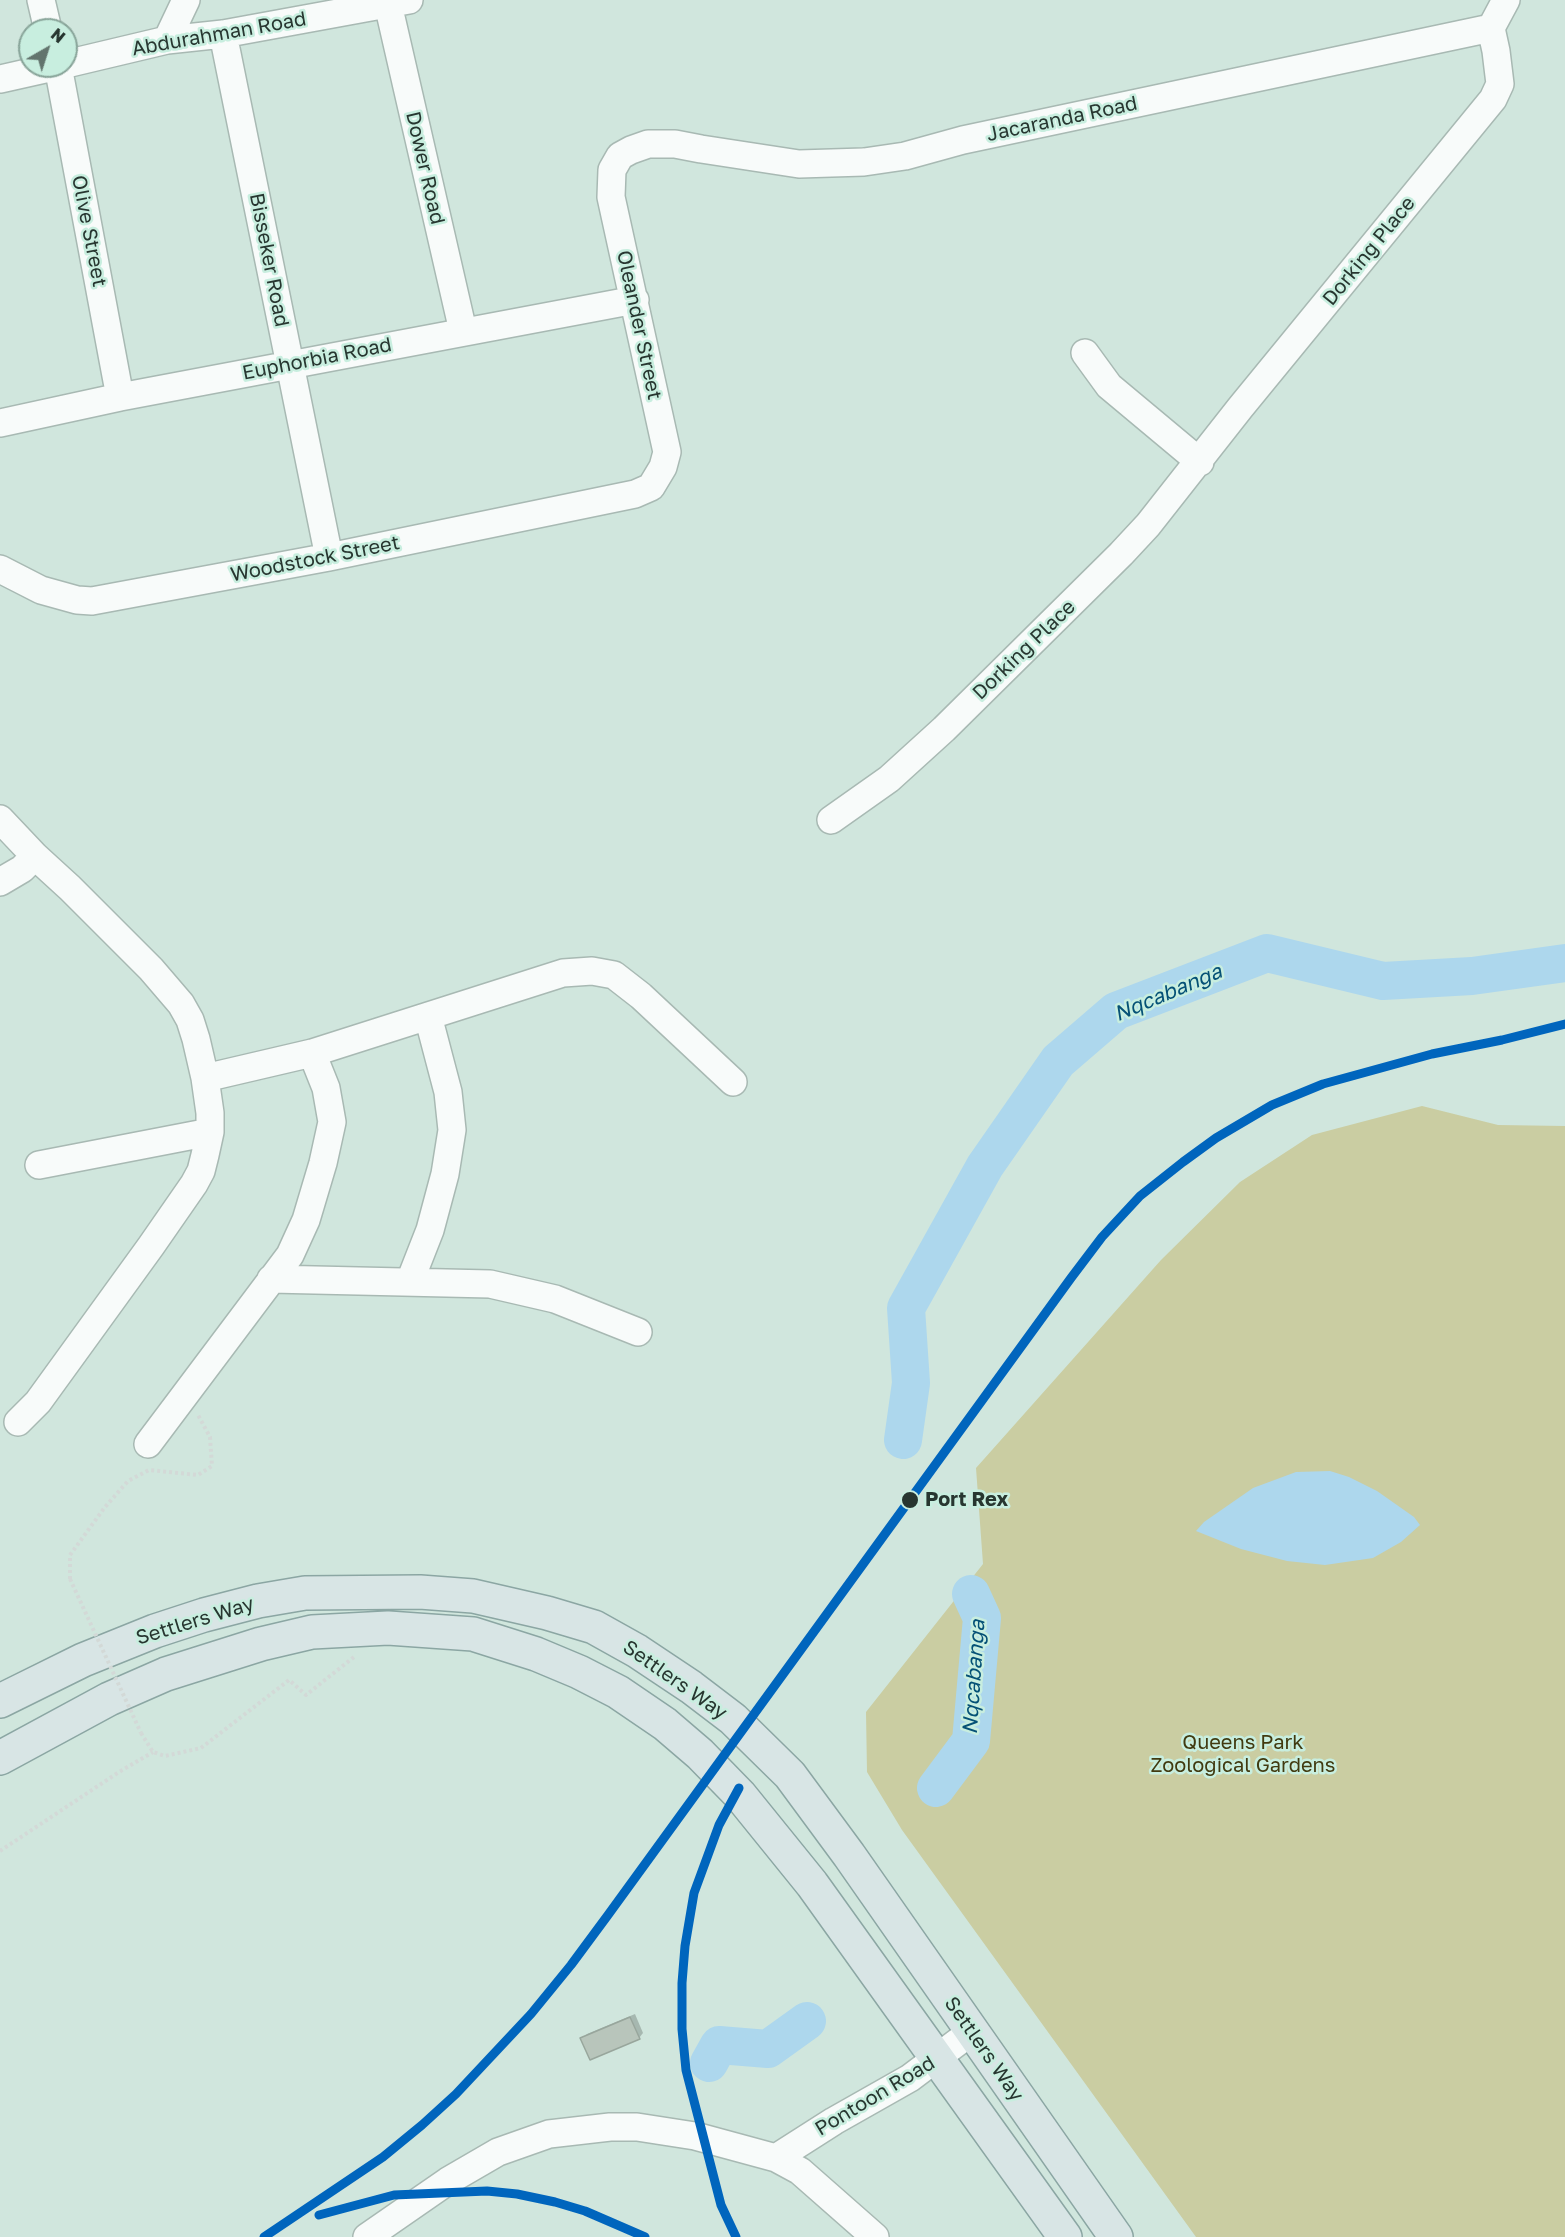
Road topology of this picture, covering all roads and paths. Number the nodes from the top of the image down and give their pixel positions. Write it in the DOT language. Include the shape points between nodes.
graph roads {
  1 [pos="41,0"];
  2 [pos="186,0"];
  3 [pos="1506,0"];
  4 [pos="396,2"];
  5 [pos="45,18"];
  6 [pos="1491,28"];
  7 [pos="223,34"];
  8 [pos="167,40"];
  9 [pos="78,61"];
  10 [pos="18,75"];
  11 [pos="60,78"];
  12 [pos="0,79"];
  13 [pos="631,150"];
  14 [pos="635,300"];
  15 [pos="463,331"];
  16 [pos="1085,353"];
  17 [pos="290,365"];
  18 [pos="120,397"];
  19 [pos="0,423"];
  20 [pos="1200,462"];
  21 [pos="635,494"];
  22 [pos="329,557"];
  23 [pos="0,569"];
  24 [pos="0,819"];
  25 [pos="831,820"];
  26 [pos="35,856"];
  27 [pos="0,882"];
  28 [pos="428,1016"];
  29 [pos="312,1053"];
  30 [pos="205,1078"];
  31 [pos="734,1082"];
  32 [pos="210,1132"];
  33 [pos="39,1165"];
  34 [pos="272,1279"];
  35 [pos="410,1281"];
  36 [pos="638,1332"];
  37 [pos="186,1393"];
  38 [pos="18,1422"];
  39 [pos="148,1444"];
  40 [pos="388,1628"];
  41 [pos="0,1701"];
  42 [pos="153,1752"];
  43 [pos="0,1758"];
  44 [pos="0,1851"];
  45 [pos="971,2032"];
  46 [pos="937,2059"];
  47 [pos="776,2158"];
  48 [pos="367,2237"];
  49 [pos="875,2237"];
  50 [pos="1065,2237"];
  51 [pos="1116,2237"];
  1 -- 5 [label="street"];
  2 -- 8 [label="street"];
  3 -- 6 [label="street"];
  4 -- 7 [label="street, Abdurahman Road"];
  4 -- 15 [label="street, Dower Road"];
  6 -- 13 [label="street, Jacaranda Road" via="864,162 799,164 675,144 648,144"];
  6 -- 20 [label="street, Dorking Place" via="1500,84 1493,99"];
  7 -- 8 [label="street, Abdurahman Road"];
  7 -- 17 [label="street, Bisseker Road"];
  8 -- 9 [label="street, Abdurahman Road"];
  10 -- 12 [label="street"];
  11 -- 18 [label="street, Olive Street"];
  13 -- 14 [label="street, Oleander Street" via="620,156 612,170 610,197"];
  14 -- 15 [label="street, Euphorbia Road"];
  14 -- 21 [label="street, Oleander Street" via="667,452 651,487"];
  15 -- 17 [label="street, Euphorbia Road"];
  16 -- 20 [label="street" via="1109,386"];
  17 -- 18 [label="street, Euphorbia Road"];
  17 -- 22 [label="street, Bisseker Road"];
  18 -- 19 [label="street, Euphorbia Road"];
  20 -- 25 [label="street, Dorking Place" via="1121,554 944,729 889,779"];
  21 -- 22 [label="street, Woodstock Street"];
  22 -- 23 [label="street, Woodstock Street" via="92,601 41,590"];
  24 -- 26 [label="street"];
  26 -- 27 [label="street"];
  26 -- 30 [label="street" via="151,969 181,1004 190,1020"];
  28 -- 29 [label="street"];
  28 -- 31 [label="street" via="563,973 592,971 614,975"];
  28 -- 35 [label="street" via="448,1092 452,1131 446,1174"];
  29 -- 30 [label="street"];
  29 -- 34 [label="street" via="326,1088 332,1122 306,1220 290,1255"];
  30 -- 32 [label="street"];
  32 -- 33 [label="street"];
  32 -- 38 [label="street" via="194,1184 38,1402"];
  34 -- 35 [label="street"];
  34 -- 37 [label="street"];
  35 -- 36 [label="street" via="490,1284 555,1299"];
  37 -- 39 [label="street"];
  37 -- 42 [label="path, bridge" via="210,1437 212,1466 198,1474 149,1470 128,1481 70,1555 70,1579"];
  40 -- 42 [label="path" via="306,1695 289,1680 201,1748 165,1756"];
  40 -- 43 [label="main road, Settlers Way" via="312,1632 185,1667 109,1699"];
  40 -- 46 [label="main road, Settlers Way" via="473,1634 536,1654 618,1692 665,1724 740,1795 812,1884"];
  41 -- 45 [label="main road, Settlers Way" via="83,1660 155,1631 258,1601 305,1593 420,1592 473,1596 594,1627 691,1687 769,1753 849,1855"];
  42 -- 44 [label="path"];
  45 -- 46 [label="street, Pontoon Road"];
  45 -- 51 [label="main road, Settlers Way"];
  46 -- 47 [label="street, Pontoon Road"];
  46 -- 50 [label="main road, Settlers Way"];
  47 -- 48 [label="street" via="669,2130 610,2127 549,2134 498,2152"];
  47 -- 49 [label="street" via="800,2171"];
}
